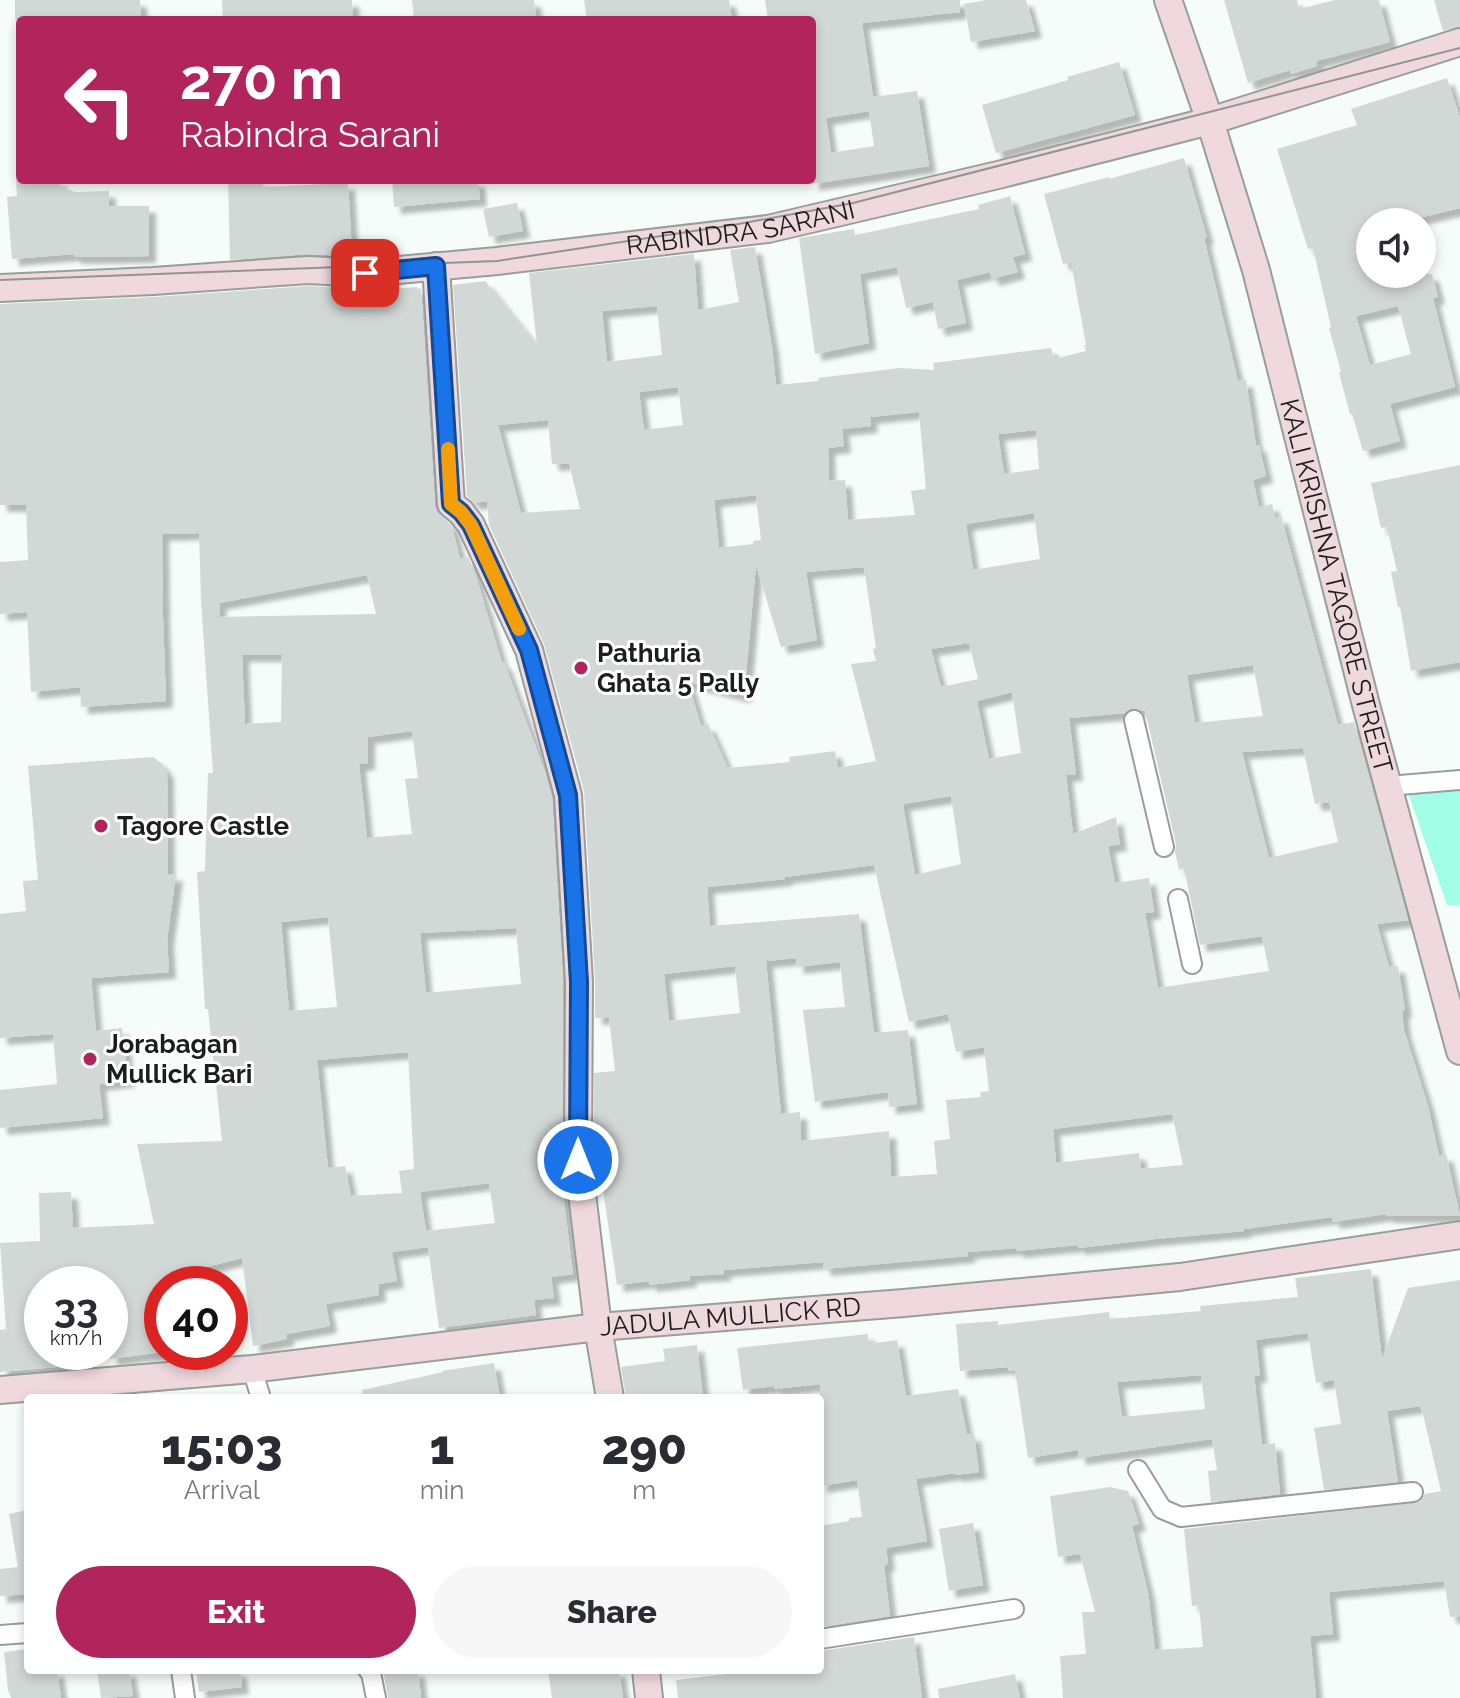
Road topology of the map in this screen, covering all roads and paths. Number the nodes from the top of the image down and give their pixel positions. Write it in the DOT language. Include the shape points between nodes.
graph roads {
  1 [pos="1168,0"];
  2 [pos="1460,42"];
  3 [pos="1210,121"];
  4 [pos="436,266"];
  5 [pos="0,288"];
  6 [pos="1134,720"];
  7 [pos="1460,780"];
  8 [pos="1388,786"];
  9 [pos="1164,847"];
  10 [pos="1178,899"];
  11 [pos="1192,964"];
  12 [pos="1460,1051"];
  13 [pos="1460,1235"];
  14 [pos="598,1327"];
  15 [pos="252,1369"];
  16 [pos="0,1390"];
  17 [pos="260,1394"];
  18 [pos="609,1394"];
  19 [pos="1138,1470"];
  20 [pos="1413,1492"];
  21 [pos="1014,1609"];
  22 [pos="24,1633"];
  23 [pos="0,1635"];
  24 [pos="824,1638"];
  25 [pos="182,1674"];
  26 [pos="371,1674"];
  27 [pos="646,1674"];
  28 [pos="185,1698"];
  29 [pos="376,1698"];
  30 [pos="649,1698"];
  1 -- 3 [label="main road, KALI KRISHNA TAGORE STREET"];
  2 -- 3 [label="main road, RABINDRA SARANI"];
  3 -- 4 [label="main road, RABINDRA SARANI" via="768,229"];
  3 -- 8 [label="main road, KALI KRISHNA TAGORE STREET" via="1256,270"];
  4 -- 5 [label="main road, RABINDRA SARANI"];
  4 -- 14 [label="main road" via="451,504 471,525 529,650 568,795 579,982 578,1160"];
  6 -- 9 [label="street"];
  7 -- 8 [label="street"];
  8 -- 12 [label="main road, KALI KRISHNA TAGORE STREET"];
  10 -- 11 [label="street"];
  13 -- 14 [label="main road, JADULA MULLICK RD" via="1180,1277"];
  14 -- 15 [label="main road, JADULA MULLICK RD"];
  14 -- 18 [label="main road"];
  15 -- 16 [label="main road, JADULA MULLICK RD"];
  15 -- 17 [label="street"];
  19 -- 20 [label="street" via="1162,1509 1181,1517"];
  21 -- 24 [label="street"];
  22 -- 23 [label="street"];
  25 -- 28 [label="street"];
  26 -- 29 [label="street"];
  27 -- 30 [label="main road"];
}
